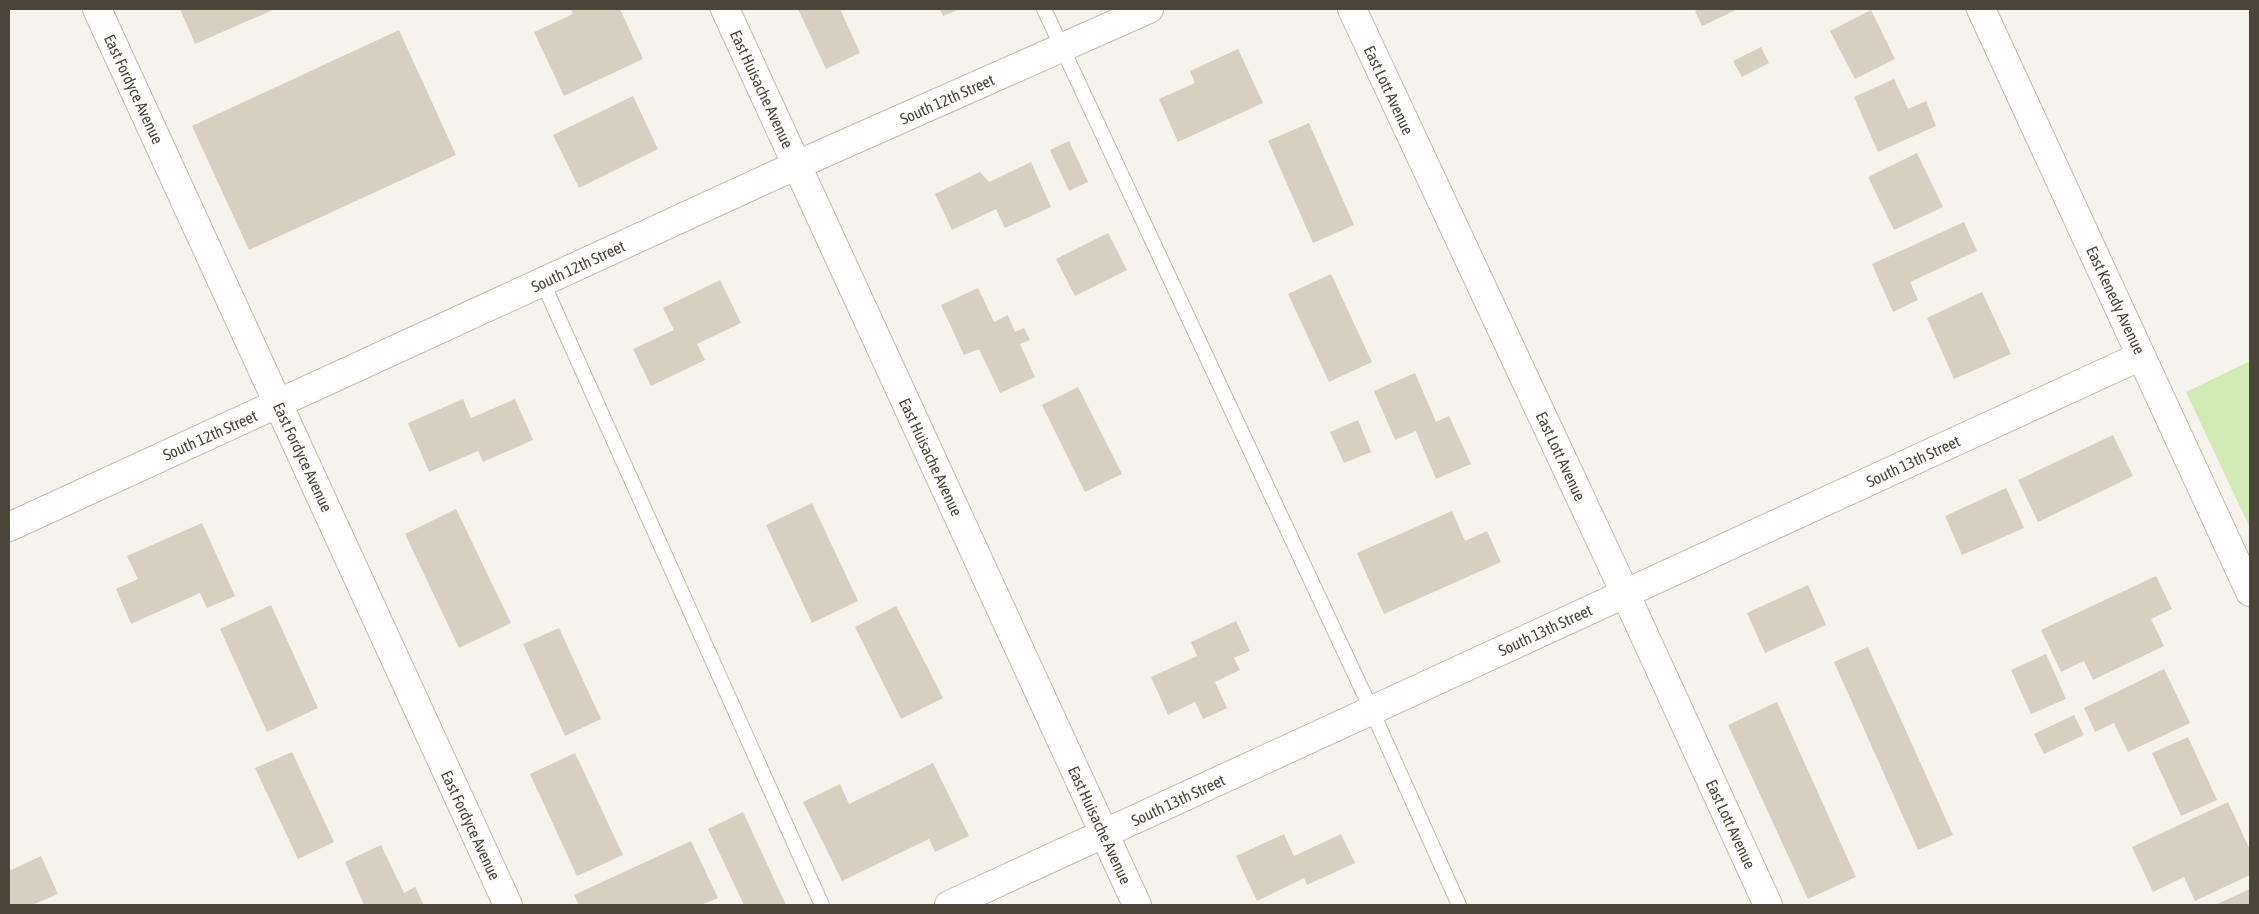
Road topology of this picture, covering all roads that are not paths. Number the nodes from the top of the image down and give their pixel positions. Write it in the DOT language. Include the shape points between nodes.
graph roads {
  1 [pos="97,9"];
  2 [pos="725,9"];
  3 [pos="1044,9"];
  4 [pos="1149,9"];
  5 [pos="1352,9"];
  6 [pos="1981,9"];
  7 [pos="1062,48"];
  8 [pos="797,165"];
  9 [pos="543,282"];
  10 [pos="2141,356"];
  11 [pos="279,404"];
  12 [pos="9,527"];
  13 [pos="2250,592"];
  14 [pos="1625,593"];
  15 [pos="1372,711"];
  16 [pos="1104,834"];
  17 [pos="508,905"];
  18 [pos="822,905"];
  19 [pos="949,905"];
  20 [pos="1137,905"];
  21 [pos="1459,905"];
  22 [pos="1768,905"];
  1 -- 11 [label="street, East Fordyce Avenue"];
  2 -- 8 [label="street, East Huisache Avenue"];
  3 -- 7 [label="lane"];
  4 -- 7 [label="street, South 12th Street"];
  5 -- 14 [label="street, East Lott Avenue"];
  6 -- 10 [label="street, East Kenedy Avenue"];
  7 -- 8 [label="street, South 12th Street"];
  7 -- 15 [label="lane"];
  8 -- 9 [label="street, South 12th Street"];
  8 -- 16 [label="street, East Huisache Avenue"];
  9 -- 11 [label="street, South 12th Street"];
  9 -- 18 [label="lane"];
  10 -- 13 [label="street, East Kenedy Avenue"];
  10 -- 14 [label="street, South 13th Street"];
  11 -- 12 [label="street, South 12th Street"];
  11 -- 17 [label="street, East Fordyce Avenue"];
  14 -- 15 [label="street, South 13th Street"];
  14 -- 22 [label="street, East Lott Avenue"];
  15 -- 16 [label="street, South 13th Street"];
  15 -- 21 [label="lane"];
  16 -- 19 [label="street, South 13th Street"];
  16 -- 20 [label="street, East Huisache Avenue"];
}
